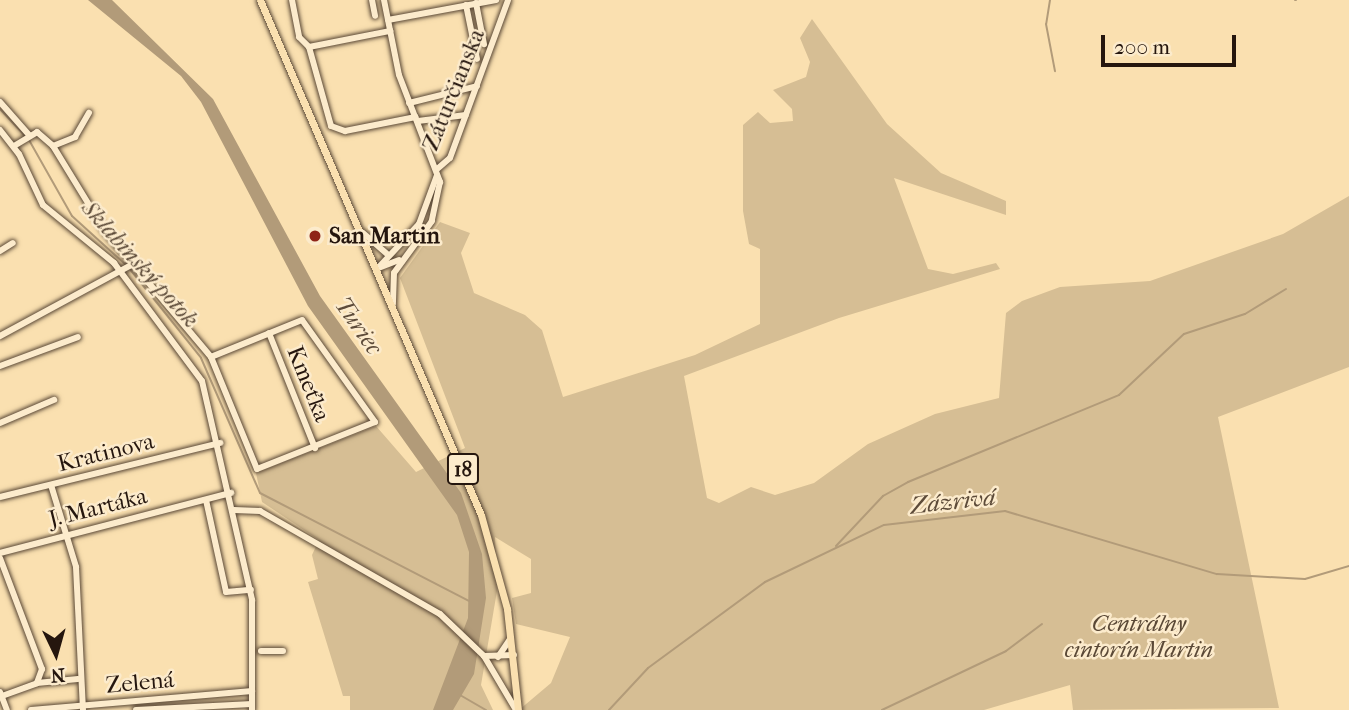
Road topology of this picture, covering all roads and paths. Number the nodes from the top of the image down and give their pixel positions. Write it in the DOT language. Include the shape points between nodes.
graph roads {
  1 [pos="260,0"];
  2 [pos="292,0"];
  3 [pos="372,0"];
  4 [pos="384,0"];
  5 [pos="444,0"];
  6 [pos="496,0"];
  7 [pos="509,0"];
  8 [pos="476,3"];
  9 [pos="466,5"];
  10 [pos="446,9"];
  11 [pos="375,16"];
  12 [pos="388,20"];
  13 [pos="390,31"];
  14 [pos="484,44"];
  15 [pos="309,47"];
  16 [pos="477,59"];
  17 [pos="477,86"];
  18 [pos="0,102"];
  19 [pos="409,103"];
  20 [pos="89,113"];
  21 [pos="466,115"];
  22 [pos="417,119"];
  23 [pos="0,130"];
  24 [pos="30,136"];
  25 [pos="14,146"];
  26 [pos="53,146"];
  27 [pos="437,172"];
  28 [pos="363,233"];
  29 [pos="13,243"];
  30 [pos="0,251"];
  31 [pos="387,254"];
  32 [pos="404,257"];
  33 [pos="133,264"];
  34 [pos="378,268"];
  35 [pos="124,271"];
  36 [pos="393,304"];
  37 [pos="187,330"];
  38 [pos="269,334"];
  39 [pos="0,336"];
  40 [pos="78,337"];
  41 [pos="178,337"];
  42 [pos="211,357"];
  43 [pos="0,366"];
  44 [pos="54,400"];
  45 [pos="0,414"];
  46 [pos="2,422"];
  47 [pos="220,443"];
  48 [pos="315,448"];
  49 [pos="51,485"];
  50 [pos="231,493"];
  51 [pos="0,497"];
  52 [pos="206,500"];
  53 [pos="234,510"];
  54 [pos="70,533"];
  55 [pos="0,555"];
  56 [pos="251,590"];
  57 [pos="511,637"];
  58 [pos="261,651"];
  59 [pos="283,651"];
  60 [pos="483,654"];
  61 [pos="513,655"];
  62 [pos="498,657"];
  63 [pos="78,679"];
  64 [pos="37,683"];
  65 [pos="252,691"];
  66 [pos="1,694"];
  67 [pos="252,707"];
  68 [pos="83,708"];
  69 [pos="7,710"];
  70 [pos="31,710"];
  71 [pos="136,710"];
  72 [pos="517,710"];
  1 -- 28 [label="main road, 18"];
  2 -- 15 [label="street" via="299,37"];
  3 -- 11 [label="street"];
  4 -- 12 [label="street"];
  5 -- 10 [label="street"];
  6 -- 8 [label="street"];
  7 -- 17 [label="street, Záturčianska"];
  8 -- 9 [label="street"];
  8 -- 14 [label="street"];
  9 -- 10 [label="street"];
  9 -- 16 [label="street"];
  10 -- 12 [label="street"];
  12 -- 13 [label="street"];
  13 -- 15 [label="street"];
  13 -- 19 [label="street"];
  15 -- 22 [label="street" via="331,127 345,131"];
  17 -- 19 [label="street"];
  17 -- 21 [label="street, Záturčianska"];
  18 -- 24 [label="street"];
  19 -- 22 [label="street"];
  20 -- 26 [label="street" via="75,137"];
  21 -- 22 [label="street"];
  21 -- 27 [label="street, Záturčianska" via="450,158"];
  22 -- 27 [label="street"];
  23 -- 25 [label="street"];
  24 -- 25 [label="street"];
  24 -- 26 [label="street" via="41,133"];
  25 -- 35 [label="street" via="43,205"];
  26 -- 33 [label="street" via="88,207"];
  27 -- 31 [label="street" via="419,224"];
  27 -- 32 [label="street, Záturčianska" via="435,215"];
  28 -- 31 [label="street"];
  28 -- 34 [label="main road, 18"];
  29 -- 30 [label="street"];
  31 -- 34 [label="street"];
  32 -- 34 [label="street"];
  32 -- 36 [label="street, Záturčianska" via="393,277"];
  33 -- 35 [label="street"];
  33 -- 37 [label="street"];
  34 -- 36 [label="main road, 18"];
  35 -- 39 [label="street"];
  35 -- 41 [label="street"];
  36 -- 57 [label="main road, 18" via="489,536"];
  37 -- 41 [label="street"];
  37 -- 42 [label="street"];
  38 -- 42 [label="street, Kmeťka"];
  38 -- 48 [label="street, Kmeťka"];
  38 -- 48 [label="street, Kmeťka" via="302,320 375,422"];
  40 -- 43 [label="street"];
  41 -- 47 [label="street" via="202,381"];
  42 -- 48 [label="street" via="257,469"];
  44 -- 46 [label="street"];
  45 -- 46 [label="street"];
  47 -- 49 [label="street, Kratinova"];
  47 -- 50 [label="street"];
  49 -- 51 [label="street, Kratinova"];
  49 -- 54 [label="street"];
  50 -- 52 [label="street, J. Martáka"];
  50 -- 53 [label="street"];
  52 -- 54 [label="street, J. Martáka"];
  52 -- 56 [label="street" via="226,592"];
  53 -- 56 [label="street"];
  53 -- 60 [label="street" via="260,511 460,630"];
  54 -- 55 [label="street, J. Martáka"];
  54 -- 63 [label="street" via="78,584"];
  55 -- 64 [label="street, J. Martáka" via="42,669"];
  56 -- 65 [label="street"];
  57 -- 61 [label="main road, 18"];
  57 -- 62 [label="street"];
  58 -- 59 [label="street"];
  60 -- 62 [label="street"];
  60 -- 72 [label="street"];
  61 -- 62 [label="street"];
  61 -- 72 [label="main road, 18"];
  63 -- 64 [label="street"];
  63 -- 68 [label="street"];
  64 -- 66 [label="street"];
  65 -- 67 [label="street"];
  65 -- 68 [label="street, Zelená"];
  66 -- 69 [label="street"];
  67 -- 71 [label="street, Zelená"];
  68 -- 70 [label="street, Zelená"];
}
